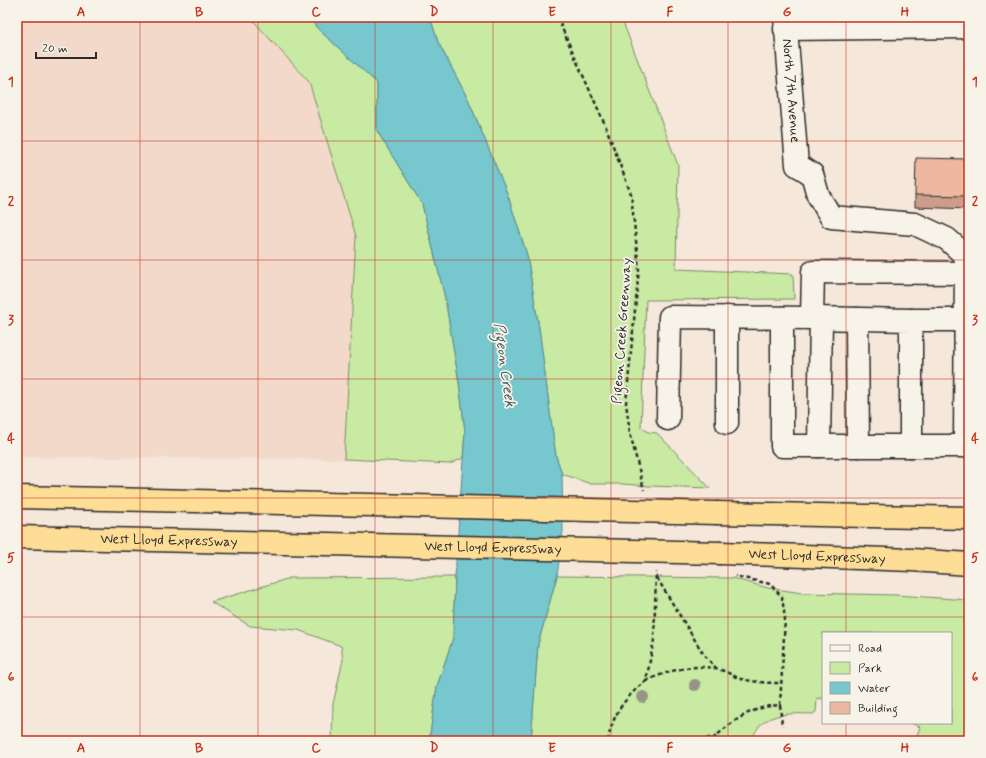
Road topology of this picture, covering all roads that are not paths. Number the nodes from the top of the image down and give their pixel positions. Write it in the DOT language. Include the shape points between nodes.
graph roads {
  1 [pos="785,23"];
  2 [pos="969,27"];
  3 [pos="965,273"];
  4 [pos="966,311"];
  5 [pos="727,317"];
  6 [pos="782,318"];
  7 [pos="817,318"];
  8 [pos="857,319"];
  9 [pos="912,320"];
  10 [pos="668,419"];
  11 [pos="727,423"];
  12 [pos="819,446"];
  13 [pos="858,446"];
  14 [pos="911,446"];
  15 [pos="17,498"];
  16 [pos="969,506"];
  17 [pos="833,514"];
  18 [pos="969,518"];
  19 [pos="17,537"];
  20 [pos="969,564"];
  1 -- 2 [label="street"];
  1 -- 3 [label="street, North 7th Avenue" via="797,165 812,174 818,195 831,216 915,224 947,239 966,256"];
  3 -- 4 [label="street"];
  3 -- 7 [label="street" via="813,272"];
  4 -- 9 [label="street"];
  4 -- 14 [label="street" via="965,446"];
  5 -- 6 [label="street"];
  5 -- 10 [label="street" via="670,317"];
  5 -- 11 [label="street"];
  6 -- 7 [label="street"];
  6 -- 12 [label="street" via="782,446"];
  7 -- 8 [label="street"];
  7 -- 12 [label="street"];
  8 -- 9 [label="street"];
  8 -- 13 [label="street"];
  9 -- 14 [label="street"];
  12 -- 13 [label="street"];
  13 -- 14 [label="street"];
  15 -- 17 [label="highway, bridge"];
  16 -- 17 [label="highway"];
  17 -- 18 [label="highway"];
  19 -- 20 [label="highway, West Lloyd Expressway, bridge" via="721,554"];
}
